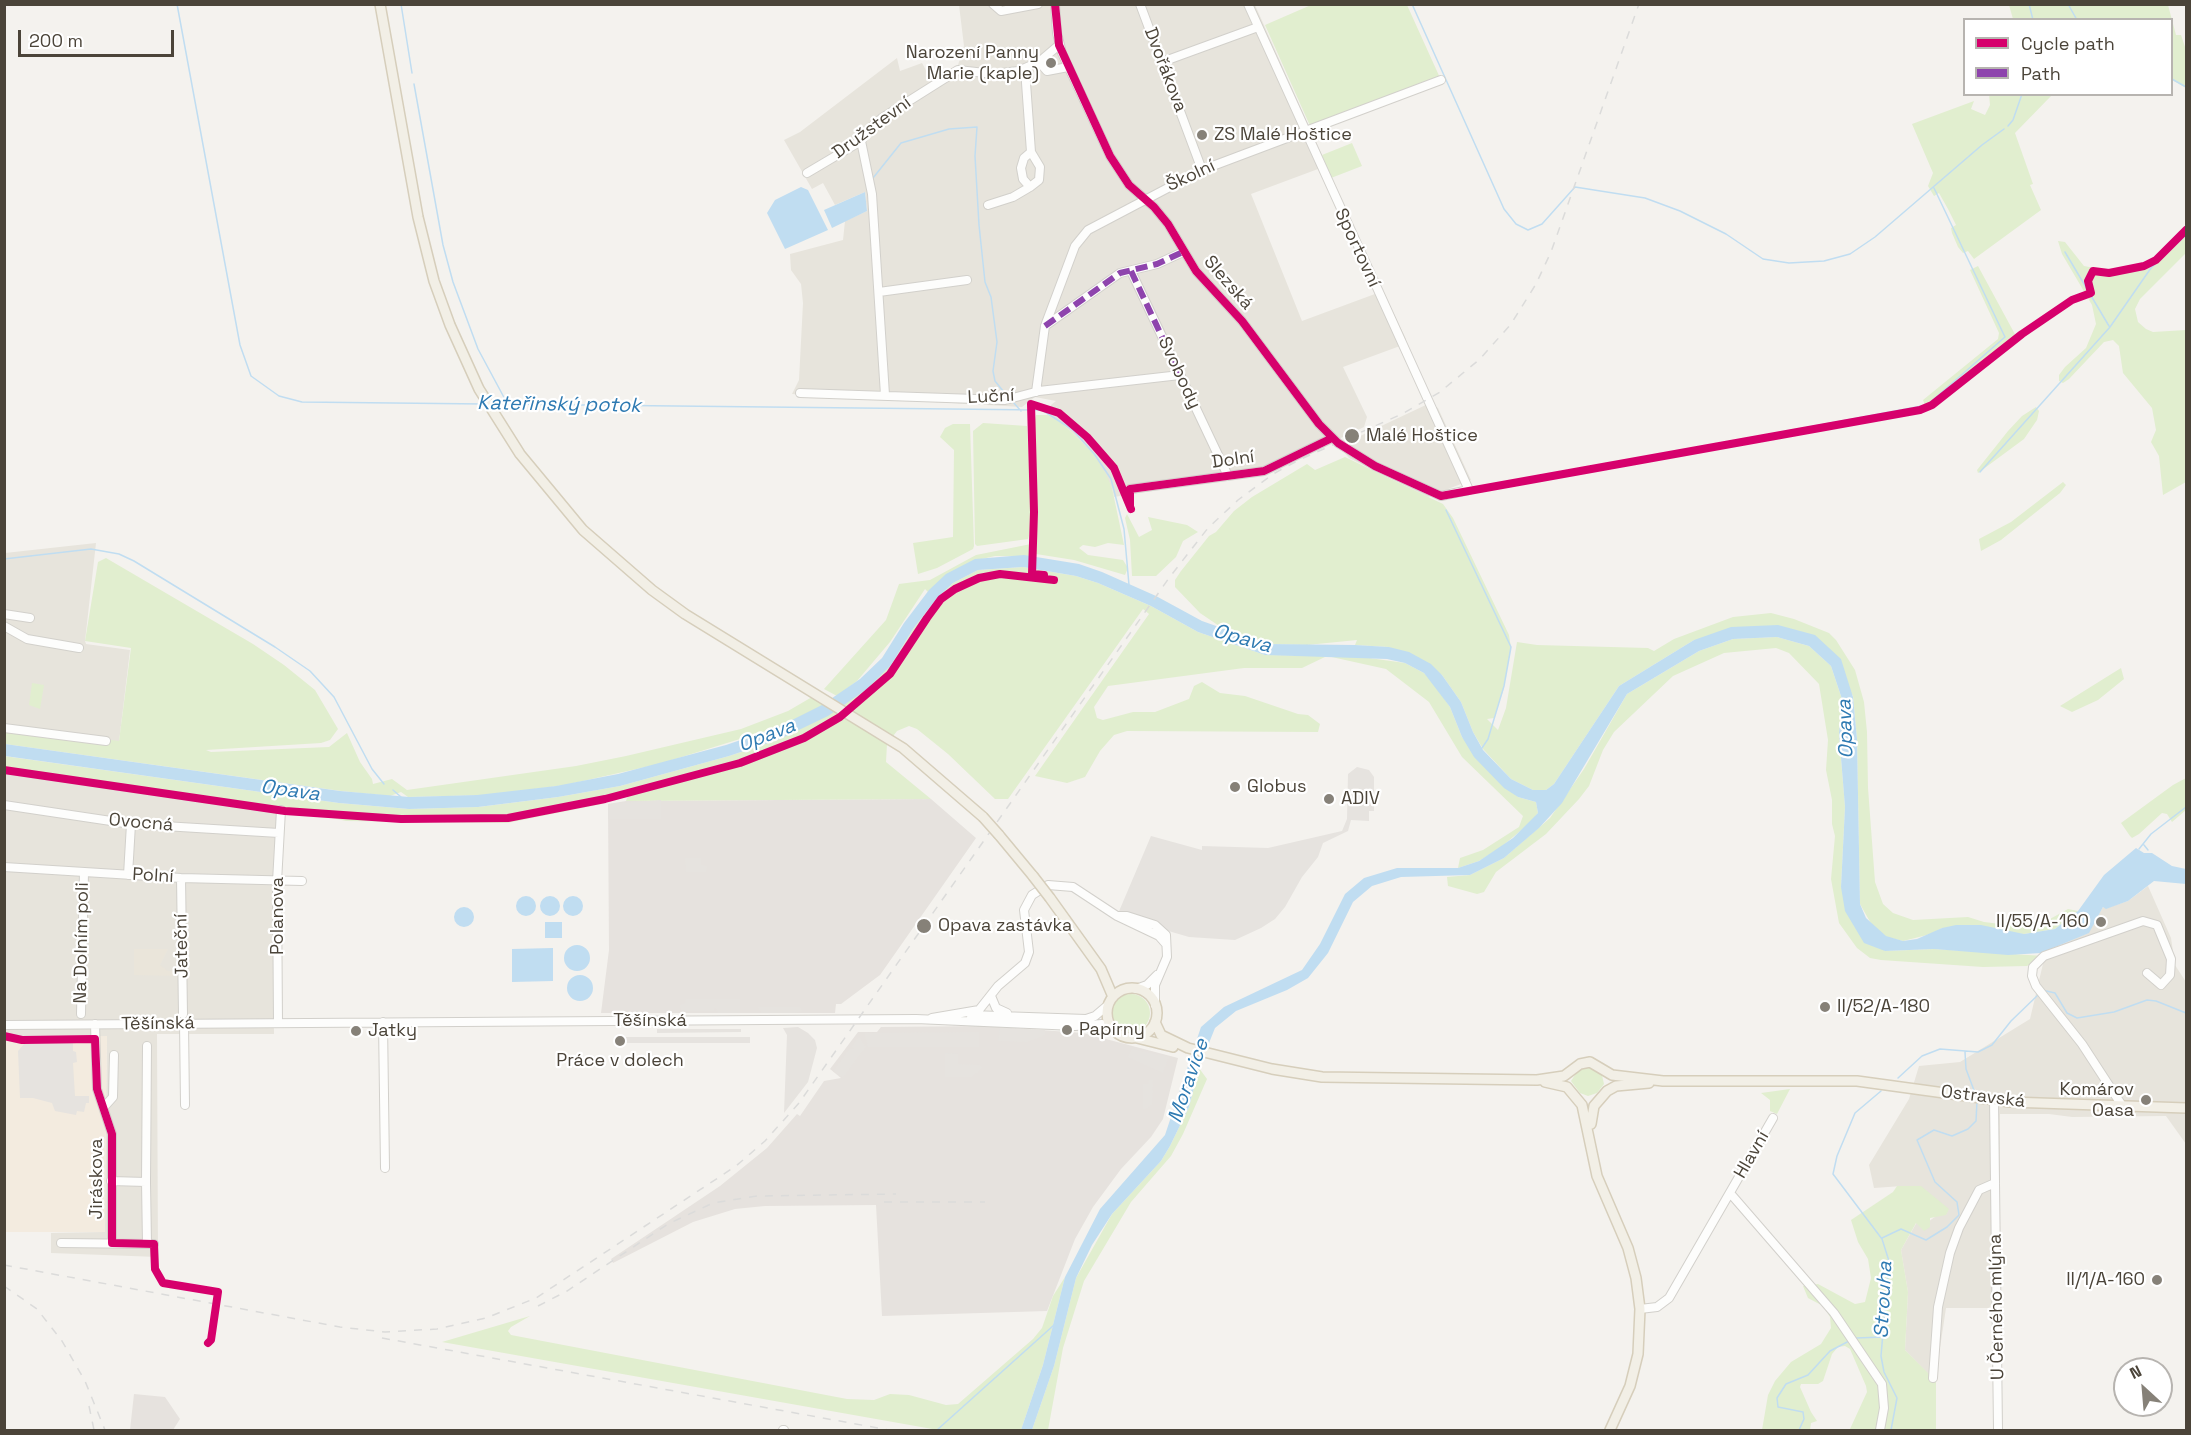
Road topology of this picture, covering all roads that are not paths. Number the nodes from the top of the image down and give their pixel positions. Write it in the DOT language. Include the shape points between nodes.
graph roads {
  1 [pos="380,4"];
  2 [pos="993,4"];
  3 [pos="1038,4"];
  4 [pos="1055,4"];
  5 [pos="1140,4"];
  6 [pos="1248,4"];
  7 [pos="1258,27"];
  8 [pos="1059,45"];
  9 [pos="1039,62"];
  10 [pos="1162,62"];
  11 [pos="1068,68"];
  12 [pos="1025,69"];
  13 [pos="1442,80"];
  14 [pos="1304,130"];
  15 [pos="861,141"];
  16 [pos="1031,152"];
  17 [pos="1202,170"];
  18 [pos="807,173"];
  19 [pos="1030,187"];
  20 [pos="1144,199"];
  21 [pos="988,205"];
  22 [pos="1183,252"];
  23 [pos="1131,271"];
  24 [pos="967,280"];
  25 [pos="879,292"];
  26 [pos="1045,326"];
  27 [pos="1180,375"];
  28 [pos="1036,392"];
  29 [pos="800,393"];
  30 [pos="885,395"];
  31 [pos="1332,438"];
  32 [pos="1228,476"];
  33 [pos="1130,489"];
  34 [pos="1469,490"];
  35 [pos="4,614"];
  36 [pos="30,618"];
  37 [pos="4,626"];
  38 [pos="79,648"];
  39 [pos="4,728"];
  40 [pos="106,741"];
  41 [pos="4,805"];
  42 [pos="280,810"];
  43 [pos="131,824"];
  44 [pos="279,832"];
  45 [pos="4,867"];
  46 [pos="84,872"];
  47 [pos="128,875"];
  48 [pos="182,878"];
  49 [pos="302,881"];
  50 [pos="277,882"];
  51 [pos="1101,969"];
  52 [pos="1160,972"];
  53 [pos="2147,974"];
  54 [pos="1133,989"];
  55 [pos="991,996"];
  56 [pos="1110,1001"];
  57 [pos="1155,1005"];
  58 [pos="81,1014"];
  59 [pos="183,1014"];
  60 [pos="932,1018"];
  61 [pos="989,1018"];
  62 [pos="1066,1018"];
  63 [pos="916,1019"];
  64 [pos="383,1022"];
  65 [pos="1155,1022"];
  66 [pos="184,1023"];
  67 [pos="278,1023"];
  68 [pos="95,1024"];
  69 [pos="4,1025"];
  70 [pos="1111,1027"];
  71 [pos="1136,1038"];
  72 [pos="147,1046"];
  73 [pos="1188,1048"];
  74 [pos="114,1055"];
  75 [pos="1573,1070"];
  76 [pos="1604,1070"];
  77 [pos="1537,1080"];
  78 [pos="1663,1081"];
  79 [pos="1574,1094"];
  80 [pos="1602,1095"];
  81 [pos="1994,1100"];
  82 [pos="185,1106"];
  83 [pos="104,1107"];
  84 [pos="2122,1107"];
  85 [pos="2187,1108"];
  86 [pos="1773,1118"];
  87 [pos="1590,1144"];
  88 [pos="385,1168"];
  89 [pos="111,1181"];
  90 [pos="146,1182"];
  91 [pos="1995,1183"];
  92 [pos="1730,1193"];
  93 [pos="61,1243"];
  94 [pos="112,1243"];
  95 [pos="1640,1309"];
  96 [pos="1933,1378"];
  97 [pos="1610,1431"];
  98 [pos="1880,1431"];
  99 [pos="1998,1431"];
  1 -- 51 [label="main road, bridge" via="428,258 458,345 479,389 540,481 583,531 652,590 903,748 999,835"];
  2 -- 3 [label="street" via="1001,11"];
  4 -- 8 [label="street, Slezská"];
  5 -- 10 [label="street, Dvořákova"];
  6 -- 7 [label="street, Sportovní"];
  7 -- 10 [label="street"];
  7 -- 14 [label="street, Sportovní"];
  8 -- 9 [label="street, Družstevní"];
  8 -- 11 [label="street, Slezská"];
  9 -- 11 [label="street" via="1047,71"];
  9 -- 12 [label="street, Družstevní"];
  10 -- 17 [label="street, Dvořákova"];
  11 -- 20 [label="street, Slezská" via="1110,156 1129,185"];
  12 -- 15 [label="street, Družstevní" via="999,74 958,70 875,123"];
  12 -- 16 [label="street"];
  13 -- 14 [label="street, Školní"];
  14 -- 17 [label="street, Školní"];
  14 -- 34 [label="street, Sportovní"];
  15 -- 18 [label="street, Družstevní"];
  15 -- 25 [label="street" via="872,194"];
  16 -- 19 [label="street" via="1021,168"];
  16 -- 19 [label="street" via="1040,167 1039,180"];
  17 -- 20 [label="street, Školní"];
  19 -- 21 [label="street"];
  20 -- 22 [label="street, Slezská" via="1168,224"];
  20 -- 26 [label="street, Školní" via="1088,230 1075,246"];
  22 -- 23 [label="street"];
  22 -- 31 [label="street, Slezská"];
  23 -- 26 [label="street" via="1120,273"];
  23 -- 27 [label="street, Svobody"];
  24 -- 25 [label="street"];
  25 -- 30 [label="street"];
  26 -- 28 [label="street, Školní"];
  27 -- 28 [label="street, Luční"];
  27 -- 32 [label="street, Svobody"];
  28 -- 30 [label="street, Luční" via="1005,400"];
  29 -- 30 [label="street, Luční"];
  31 -- 32 [label="street, Dolní" via="1264,471"];
  31 -- 34 [label="street, Slezská" via="1375,466 1442,496"];
  32 -- 33 [label="street, Dolní"];
  35 -- 36 [label="street"];
  37 -- 38 [label="street" via="27,639"];
  39 -- 40 [label="street"];
  41 -- 43 [label="street, Ovocná"];
  42 -- 44 [label="street, Polanova"];
  43 -- 44 [label="street, Ovocná"];
  43 -- 47 [label="street"];
  44 -- 50 [label="street, Polanova"];
  45 -- 46 [label="street, Polní"];
  46 -- 47 [label="street, Polní"];
  46 -- 58 [label="street, Na Dolním poli"];
  47 -- 48 [label="street, Polní"];
  48 -- 50 [label="street, Polní"];
  48 -- 59 [label="street, Jateční"];
  49 -- 50 [label="street, Polní"];
  50 -- 67 [label="street, Polanova"];
  51 -- 54 [label="main road" via="1109,978"];
  51 -- 56 [label="main road"];
  52 -- 54 [label="street" via="1150,983"];
  52 -- 55 [label="street" via="1167,957 1166,944 1159,936 1117,916 1073,887 1054,884 1038,890 1029,900 1023,916 1029,948 1027,960"];
  52 -- 57 [label="street"];
  53 -- 84 [label="street" via="2161,985 2170,975 2171,959 2157,925 2143,921 2044,956 2033,967 2036,986 2082,1044"];
  54 -- 56 [label="main road, Těšínská"];
  54 -- 57 [label="main road" via="1147,994"];
  55 -- 60 [label="street" via="975,1012"];
  55 -- 61 [label="street"];
  55 -- 62 [label="street" via="996,1008 1003,1012 1058,1014"];
  56 -- 62 [label="street, Těšínská" via="1090,1018"];
  56 -- 70 [label="main road" via="1107,1017"];
  57 -- 65 [label="main road"];
  60 -- 61 [label="street, Těšínská"];
  60 -- 63 [label="street, Těšínská"];
  61 -- 62 [label="street, Těšínská"];
  61 -- 63 [label="street, Těšínská"];
  61 -- 70 [label="street, Těšínská"];
  63 -- 64 [label="street, Těšínská"];
  64 -- 67 [label="street, Těšínská"];
  64 -- 88 [label="street"];
  65 -- 71 [label="main road" via="1148,1032"];
  65 -- 73 [label="main road" via="1161,1035"];
  66 -- 67 [label="street, Těšínská"];
  66 -- 68 [label="street, Těšínská"];
  66 -- 82 [label="street"];
  68 -- 69 [label="street, Těšínská"];
  68 -- 83 [label="street, Jiráskova" via="97,1089"];
  70 -- 71 [label="main road, Těšínská" via="1124,1037"];
  71 -- 73 [label="main road, Těšínská"];
  72 -- 90 [label="street, Jiráskova"];
  73 -- 77 [label="main road" via="1322,1077"];
  74 -- 83 [label="street" via="113,1097"];
  75 -- 76 [label="main road" via="1590,1062"];
  75 -- 77 [label="main road" via="1560,1077"];
  75 -- 79 [label="main road" via="1568,1080"];
  76 -- 78 [label="main road" via="1616,1076"];
  76 -- 80 [label="main road" via="1607,1079"];
  77 -- 79 [label="main road" via="1563,1086"];
  78 -- 80 [label="main road" via="1616,1086"];
  78 -- 81 [label="main road, Ostravská" via="1874,1082"];
  79 -- 80 [label="main road" via="1588,1101"];
  79 -- 87 [label="main road" via="1585,1112"];
  80 -- 87 [label="main road" via="1592,1114"];
  81 -- 84 [label="main road, Ostravská"];
  81 -- 91 [label="street, U Černého mlýna"];
  83 -- 89 [label="street, Jiráskova" via="112,1134"];
  84 -- 85 [label="main road, Ostravská"];
  86 -- 92 [label="street, Hlavní"];
  87 -- 95 [label="main road" via="1597,1176 1632,1263"];
  89 -- 90 [label="street, Jiráskova"];
  89 -- 94 [label="street, Jiráskova"];
  90 -- 94 [label="street, Jiráskova" via="150,1244"];
  91 -- 96 [label="street, U Černého mlýna" via="1979,1190 1950,1252 1938,1307"];
  91 -- 99 [label="street, U Černého mlýna"];
  92 -- 95 [label="street, Hlavní" via="1669,1298 1659,1306"];
  92 -- 98 [label="street" via="1834,1313 1882,1384 1884,1408"];
  93 -- 94 [label="street, Jiráskova"];
  95 -- 97 [label="main road" via="1634,1371"];
}
